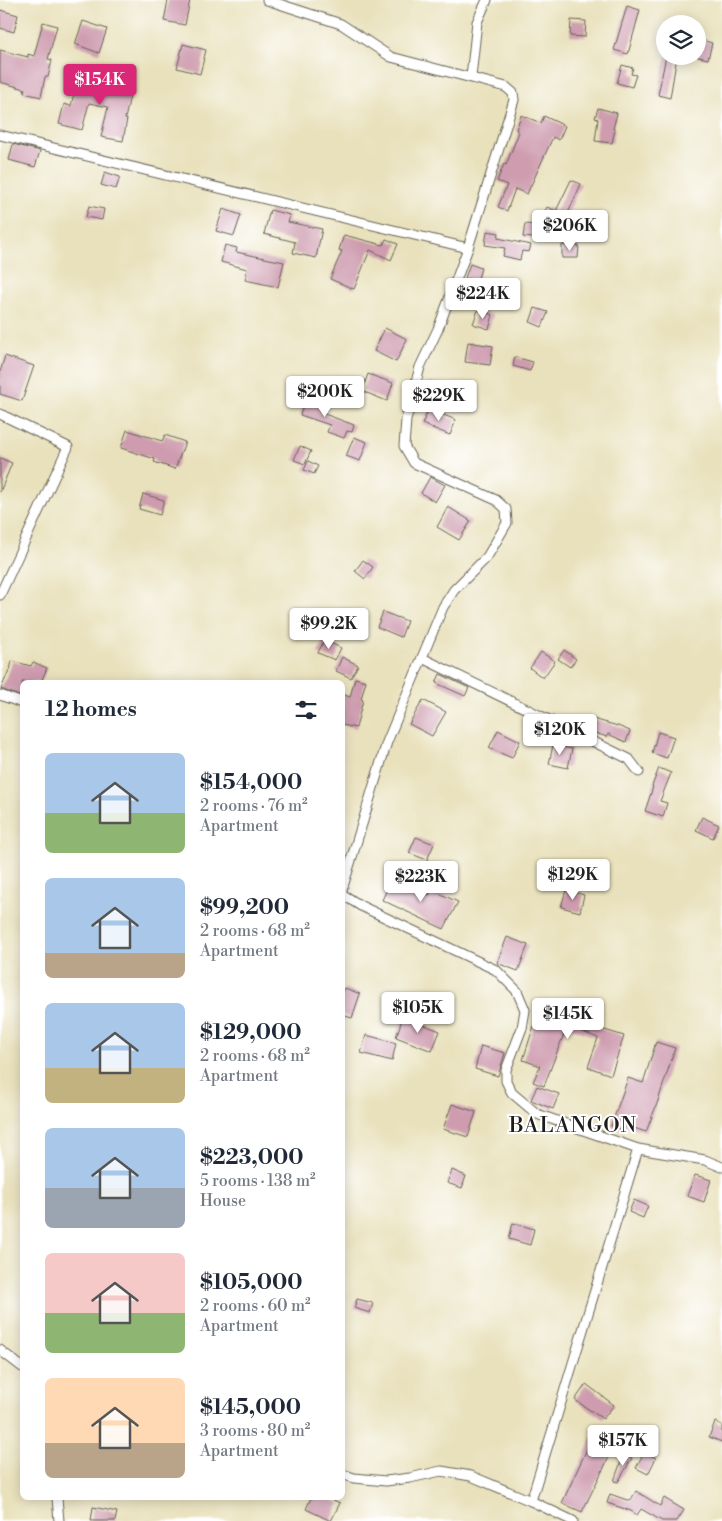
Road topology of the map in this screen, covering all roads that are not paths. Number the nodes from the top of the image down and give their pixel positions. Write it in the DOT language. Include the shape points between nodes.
graph roads {
  1 [pos="268,0"];
  2 [pos="487,0"];
  3 [pos="471,77"];
  4 [pos="0,134"];
  5 [pos="468,248"];
  6 [pos="0,414"];
  7 [pos="0,595"];
  8 [pos="422,658"];
  9 [pos="0,695"];
  10 [pos="20,702"];
  11 [pos="639,772"];
  12 [pos="345,880"];
  13 [pos="345,896"];
  14 [pos="638,1149"];
  15 [pos="722,1167"];
  16 [pos="0,1350"];
  17 [pos="20,1365"];
  18 [pos="345,1475"];
  19 [pos="57,1500"];
  20 [pos="531,1501"];
  21 [pos="59,1521"];
  22 [pos="573,1521"];
  1 -- 3 [label="street" via="341,24 391,57"];
  2 -- 3 [label="street" via="477,22"];
  3 -- 5 [label="street" via="506,87 514,96"];
  4 -- 5 [label="street"];
  5 -- 8 [label="street" via="420,367 406,420 404,446 414,463 496,500 506,510 507,523 487,557 454,590 443,607"];
  6 -- 7 [label="street" via="68,447"];
  8 -- 11 [label="street" via="629,759"];
  8 -- 12 [label="street" via="387,742"];
  9 -- 10 [label="street"];
  13 -- 14 [label="street" via="496,970 517,991 524,1010 522,1028 506,1070 506,1081 512,1093 537,1114"];
  14 -- 15 [label="street" via="706,1160"];
  14 -- 20 [label="street"];
  16 -- 17 [label="street"];
  18 -- 20 [label="street" via="386,1481 441,1471 472,1476"];
  19 -- 21 [label="street"];
  20 -- 22 [label="street"];
}
